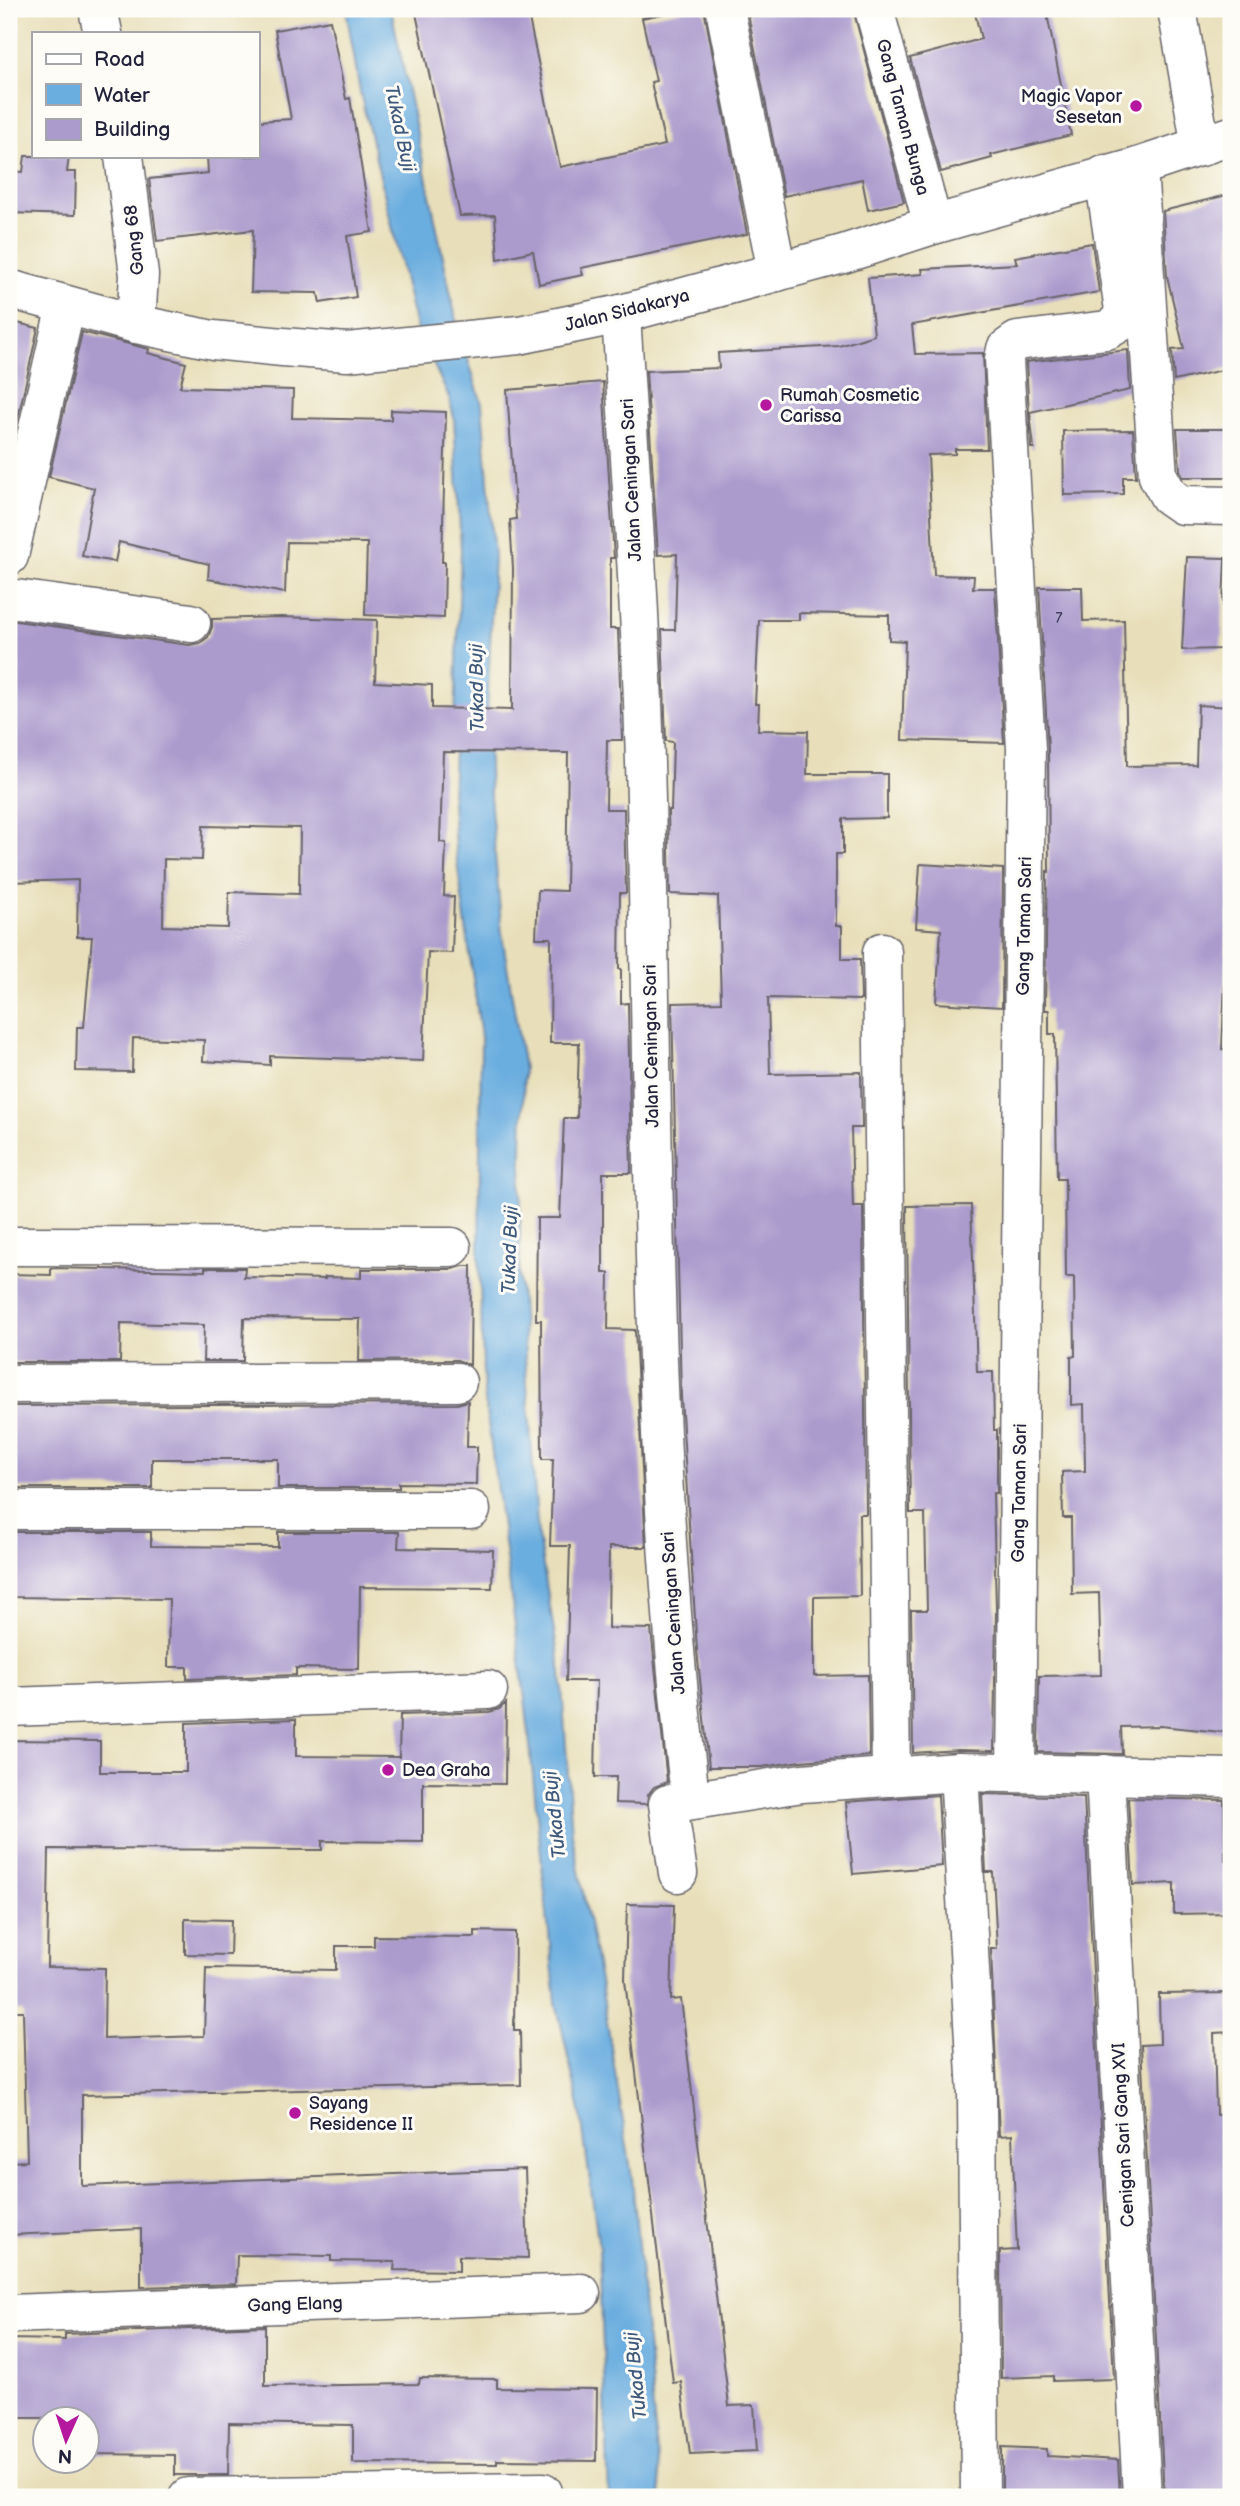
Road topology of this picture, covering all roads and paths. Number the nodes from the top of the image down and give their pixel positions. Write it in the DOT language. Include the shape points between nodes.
graph roads {
  1 [pos="98,9"];
  2 [pos="725,9"];
  3 [pos="874,9"];
  4 [pos="1177,9"];
  5 [pos="103,32"];
  6 [pos="1216,141"];
  7 [pos="124,158"];
  8 [pos="1121,171"];
  9 [pos="933,225"];
  10 [pos="777,272"];
  11 [pos="9,289"];
  12 [pos="66,305"];
  13 [pos="621,314"];
  14 [pos="136,324"];
  15 [pos="1231,506"];
  16 [pos="9,556"];
  17 [pos="9,598"];
  18 [pos="191,623"];
  19 [pos="882,952"];
  20 [pos="9,1247"];
  21 [pos="452,1247"];
  22 [pos="457,1382"];
  23 [pos="9,1384"];
  24 [pos="9,1510"];
  25 [pos="471,1510"];
  26 [pos="488,1690"];
  27 [pos="9,1707"];
  28 [pos="960,1772"];
  29 [pos="1016,1773"];
  30 [pos="1104,1774"];
  31 [pos="891,1777"];
  32 [pos="688,1778"];
  33 [pos="1231,1778"];
  34 [pos="678,1873"];
  35 [pos="581,2293"];
  36 [pos="9,2314"];
  37 [pos="543,2492"];
  38 [pos="188,2497"];
  39 [pos="980,2497"];
  40 [pos="1142,2497"];
  1 -- 5 [label="street"];
  2 -- 10 [label="street"];
  3 -- 9 [label="street, Gang Taman Bunga"];
  4 -- 6 [label="street"];
  6 -- 8 [label="street, Jalan Sidakarya"];
  7 -- 14 [label="street, Gang 68" via="139,275"];
  8 -- 9 [label="street, Jalan Sidakarya"];
  8 -- 15 [label="street" via="1158,476 1169,496 1182,505"];
  8 -- 29 [label="street, Gang Taman Sari" via="1124,310 1119,323 1107,330 1017,341 1006,349 1003,359 1026,749"];
  9 -- 10 [label="street, Jalan Sidakarya"];
  10 -- 13 [label="street, Jalan Sidakarya"];
  11 -- 12 [label="street, Jalan Sidakarya"];
  12 -- 14 [label="street, Jalan Sidakarya"];
  12 -- 16 [label="street"];
  13 -- 14 [label="street, Jalan Sidakarya" via="519,335 347,352 213,340"];
  13 -- 32 [label="street, Jalan Ceningan Sari" via="645,761 660,1401 670,1591"];
  17 -- 18 [label="street"];
  19 -- 31 [label="street"];
  20 -- 21 [label="street"];
  22 -- 23 [label="street"];
  24 -- 25 [label="street"];
  26 -- 27 [label="street"];
  28 -- 29 [label="street"];
  28 -- 31 [label="street"];
  28 -- 39 [label="street" via="977,2094"];
  29 -- 30 [label="street"];
  30 -- 33 [label="street"];
  30 -- 40 [label="street, Cenigan Sari Gang XVI"];
  31 -- 34 [label="street" via="802,1783 668,1804"];
  35 -- 36 [label="street, Gang Elang"];
  37 -- 38 [label="street"];
}
